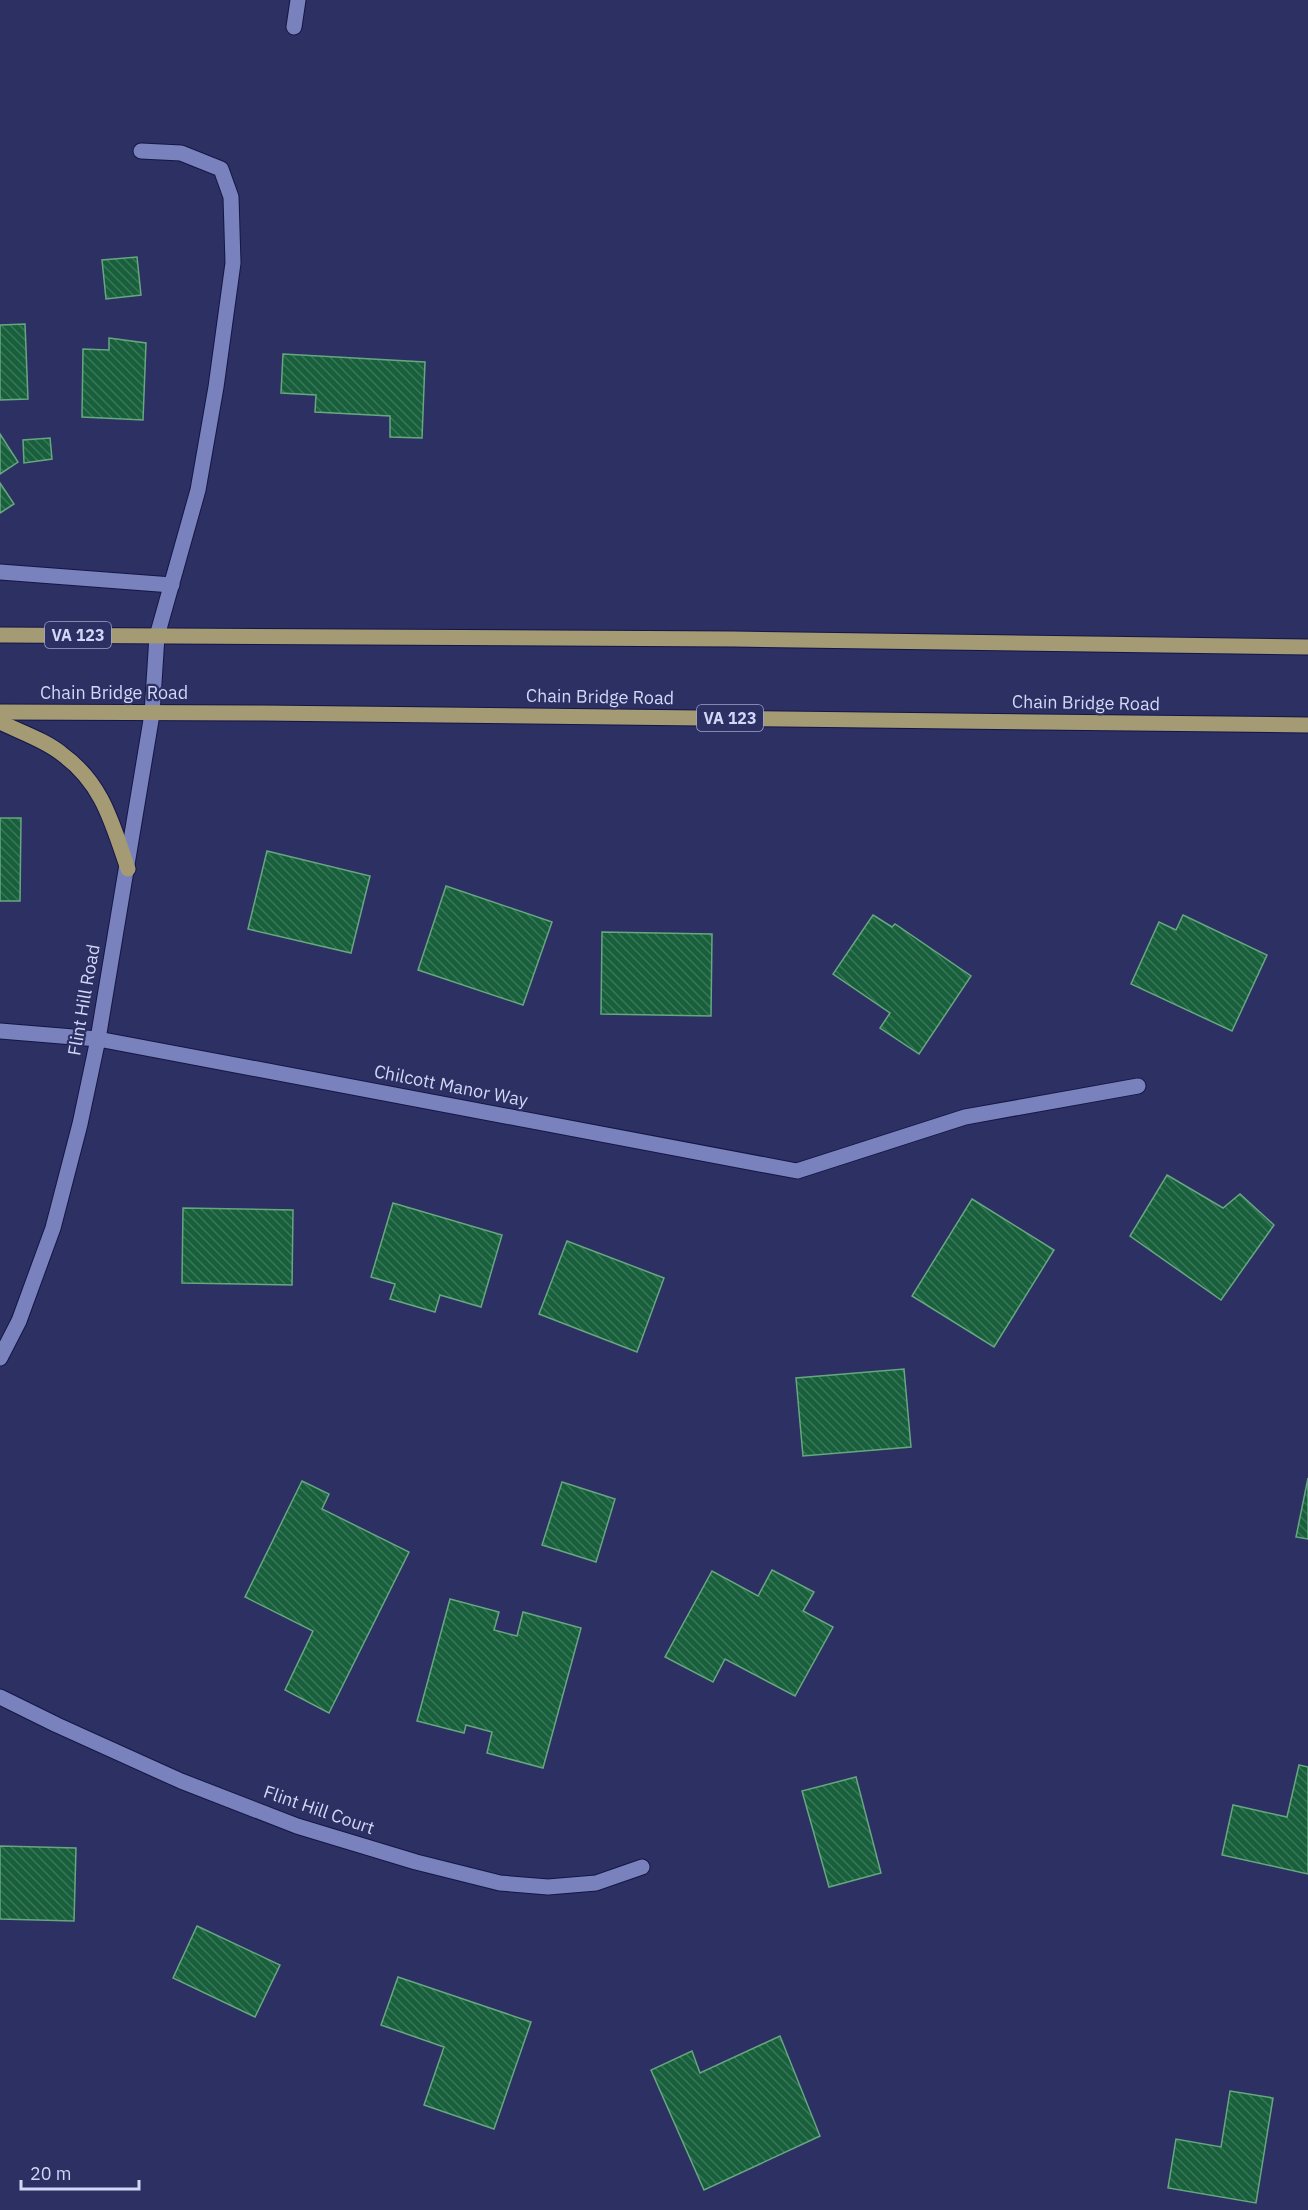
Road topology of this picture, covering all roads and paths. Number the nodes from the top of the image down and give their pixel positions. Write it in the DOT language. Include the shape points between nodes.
graph roads {
  1 [pos="298,0"];
  2 [pos="294,27"];
  3 [pos="141,151"];
  4 [pos="0,572"];
  5 [pos="172,585"];
  6 [pos="0,635"];
  7 [pos="157,636"];
  8 [pos="1308,647"];
  9 [pos="0,712"];
  10 [pos="152,714"];
  11 [pos="0,722"];
  12 [pos="1308,725"];
  13 [pos="128,869"];
  14 [pos="0,1031"];
  15 [pos="98,1039"];
  16 [pos="1138,1086"];
  17 [pos="0,1358"];
  18 [pos="0,1697"];
  19 [pos="642,1867"];
  1 -- 2 [label="street"];
  3 -- 5 [label="street, Flint Hill Road" via="182,153 221,169 231,197 232,263 216,387 198,490"];
  4 -- 5 [label="street"];
  5 -- 7 [label="street, Flint Hill Road"];
  6 -- 7 [label="main road, VA 123"];
  7 -- 8 [label="main road, VA 123"];
  7 -- 10 [label="street, Flint Hill Road"];
  9 -- 10 [label="main road, Chain Bridge Road / VA 123"];
  10 -- 12 [label="main road, Chain Bridge Road / VA 123"];
  10 -- 13 [label="street, Flint Hill Road"];
  11 -- 13 [label="main road" via="61,752 82,771 104,801"];
  13 -- 15 [label="street, Flint Hill Road"];
  14 -- 15 [label="street, Chilcott Manor Way"];
  15 -- 16 [label="street, Chilcott Manor Way" via="797,1171 965,1117"];
  15 -- 17 [label="street, Flint Hill Road" via="53,1228 19,1321"];
  18 -- 19 [label="street, Flint Hill Court" via="181,1781 297,1826 416,1862 500,1883 548,1887 596,1883"];
}
